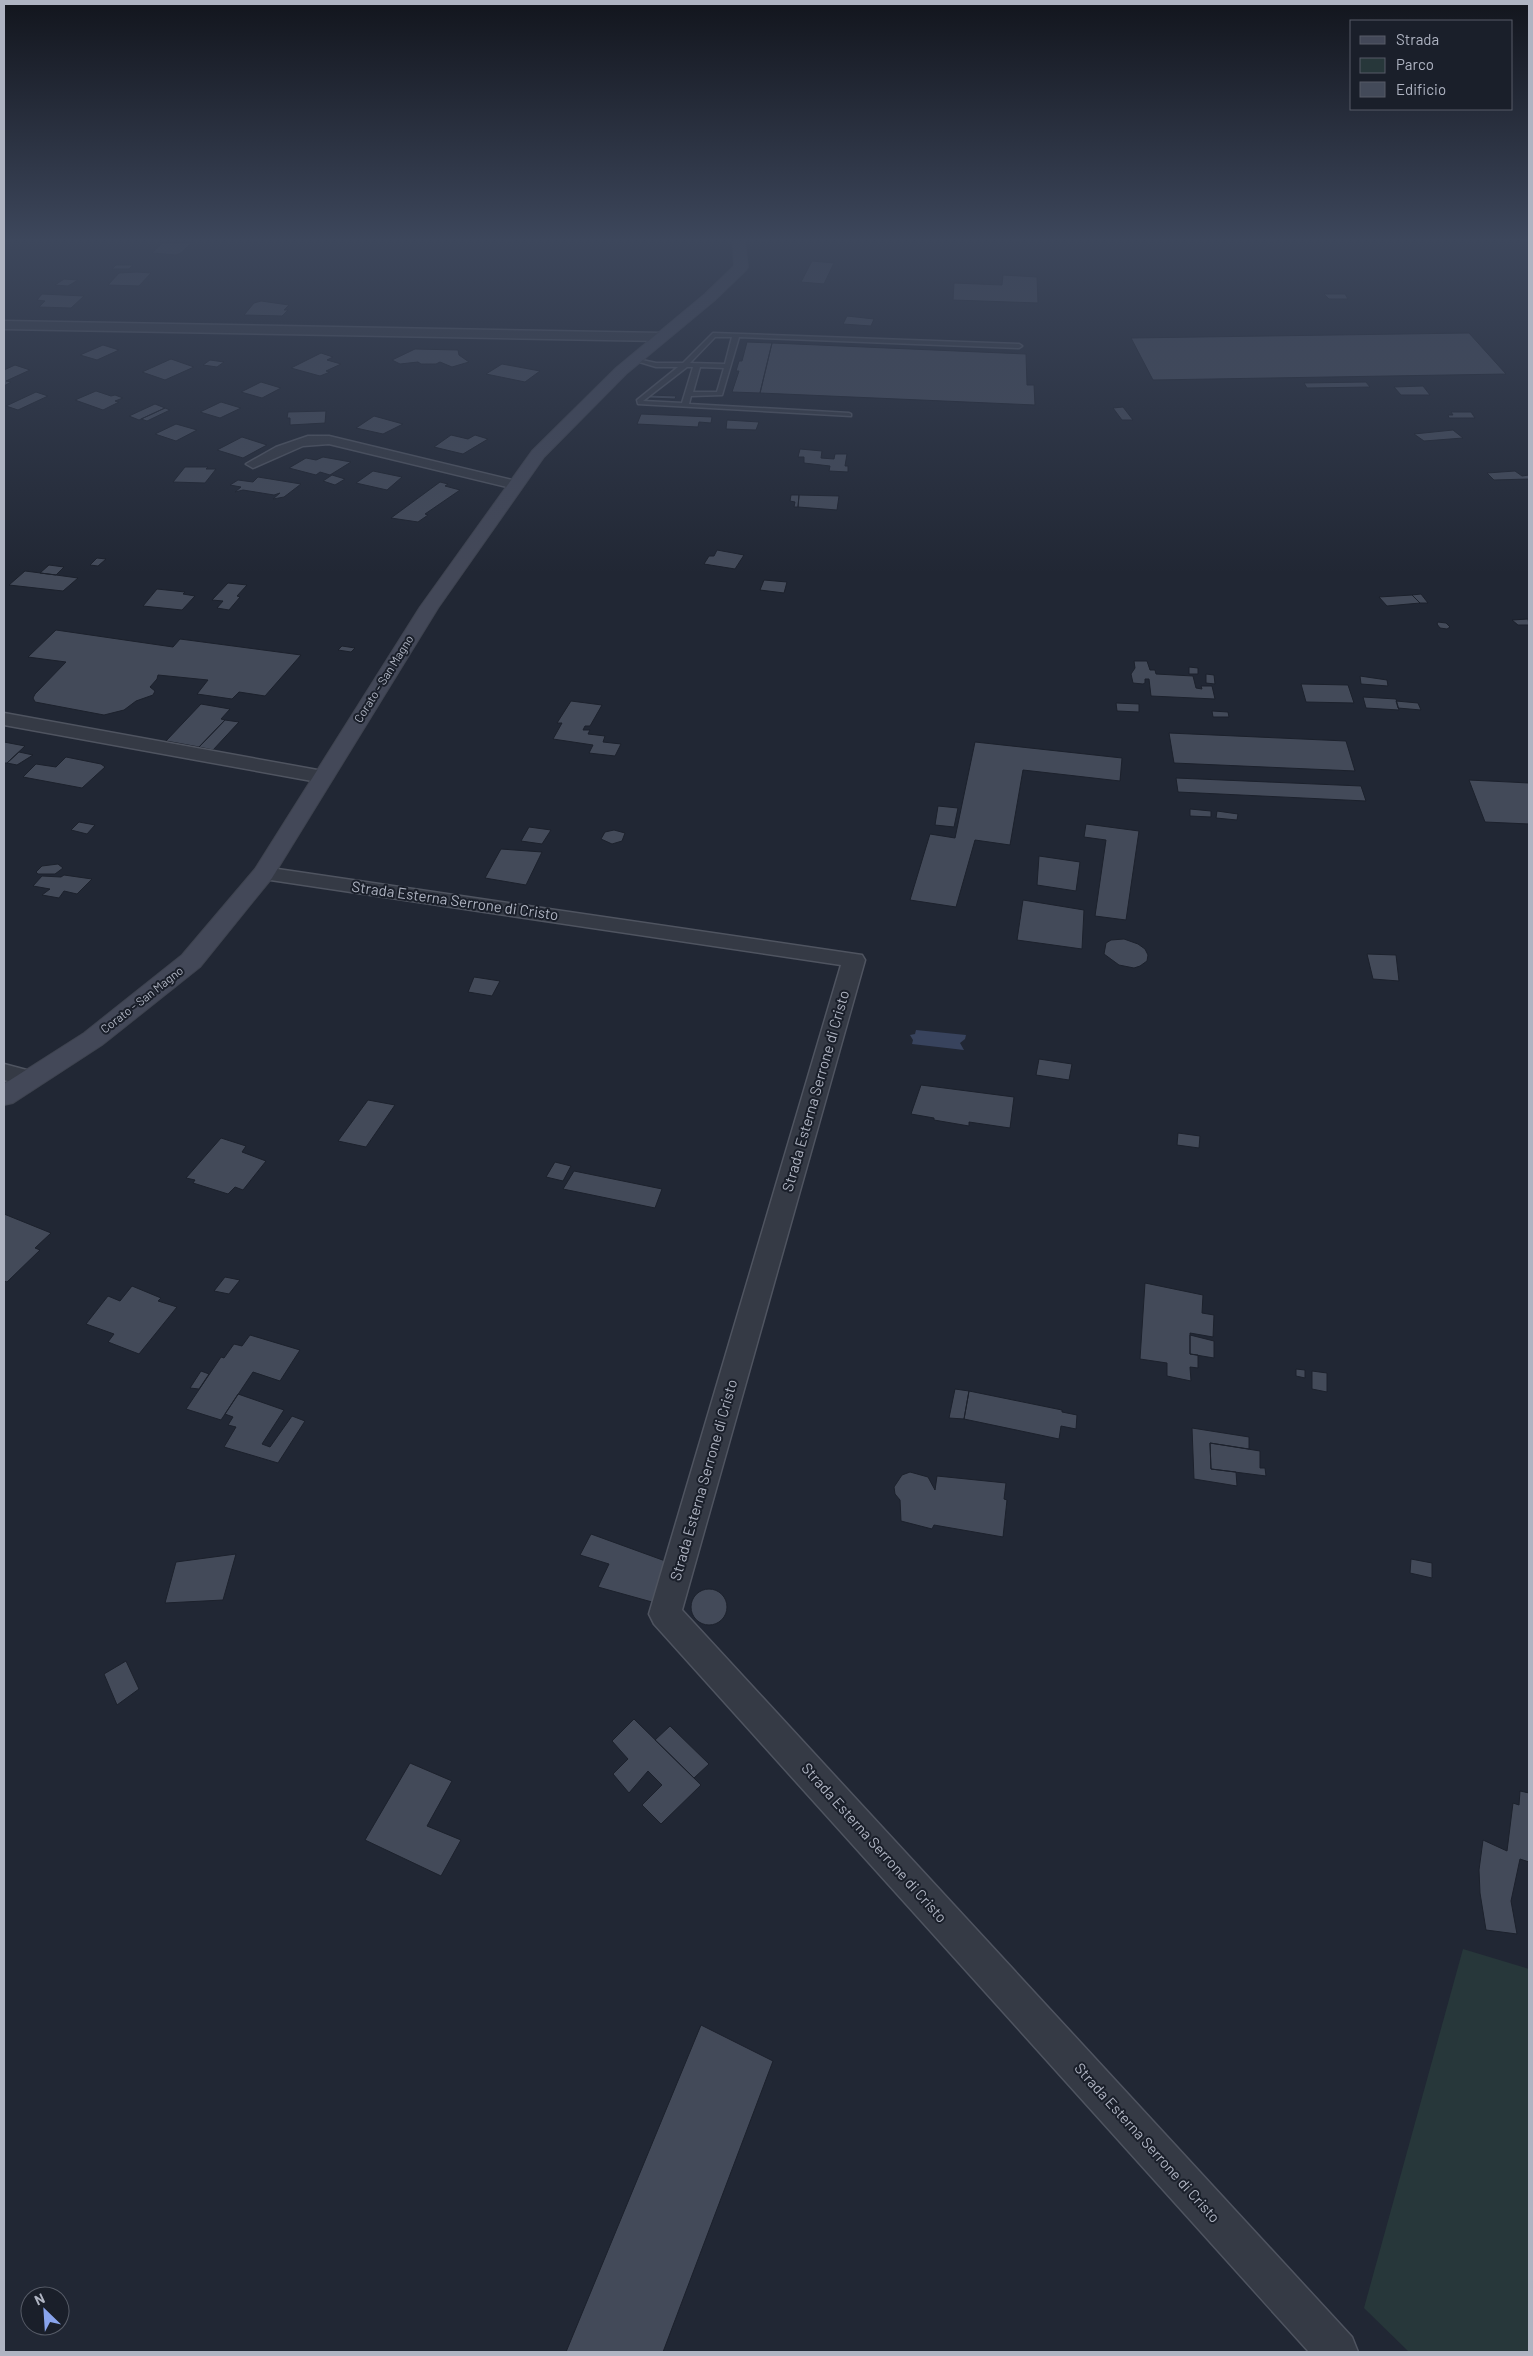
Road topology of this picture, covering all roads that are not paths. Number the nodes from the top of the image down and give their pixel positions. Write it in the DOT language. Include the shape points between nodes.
graph roads {
  1 [pos="649,353"];
  2 [pos="694,353"];
  3 [pos="731,353"];
  4 [pos="644,360"];
  5 [pos="682,364"];
  6 [pos="697,365"];
  7 [pos="727,366"];
  8 [pos="688,394"];
  9 [pos="685,406"];
  10 [pos="849,415"];
  11 [pos="253,464"];
  12 [pos="515,485"];
  13 [pos="4,719"];
  14 [pos="323,778"];
  15 [pos="264,873"];
  16 [pos="4,1072"];
  17 [pos="30,1079"];
  18 [pos="4,1096"];
  19 [pos="1337,2352"];
  1 -- 4 [label="main road, Corato - San Magno"];
  2 -- 5 [label="lane"];
  3 -- 7 [label="lane"];
  4 -- 5 [label="lane" via="656,365"];
  4 -- 12 [label="main road, Corato - San Magno" via="538,454"];
  5 -- 6 [label="lane"];
  5 -- 9 [label="lane" via="639,400 640,403"];
  6 -- 7 [label="lane"];
  6 -- 8 [label="lane"];
  7 -- 8 [label="lane" via="720,394"];
  8 -- 9 [label="lane"];
  9 -- 10 [label="lane"];
  11 -- 12 [label="street" via="296,442 329,440"];
  12 -- 14 [label="main road, Corato - San Magno" via="429,607"];
  13 -- 14 [label="street"];
  14 -- 15 [label="main road, Corato - San Magno"];
  15 -- 17 [label="main road, Corato - San Magno" via="191,962 93,1039"];
  15 -- 19 [label="street, Strada Esterna Serrone di Cristo" via="854,960 665,1614"];
  16 -- 17 [label="street"];
  17 -- 18 [label="main road, Corato - San Magno"];
}
